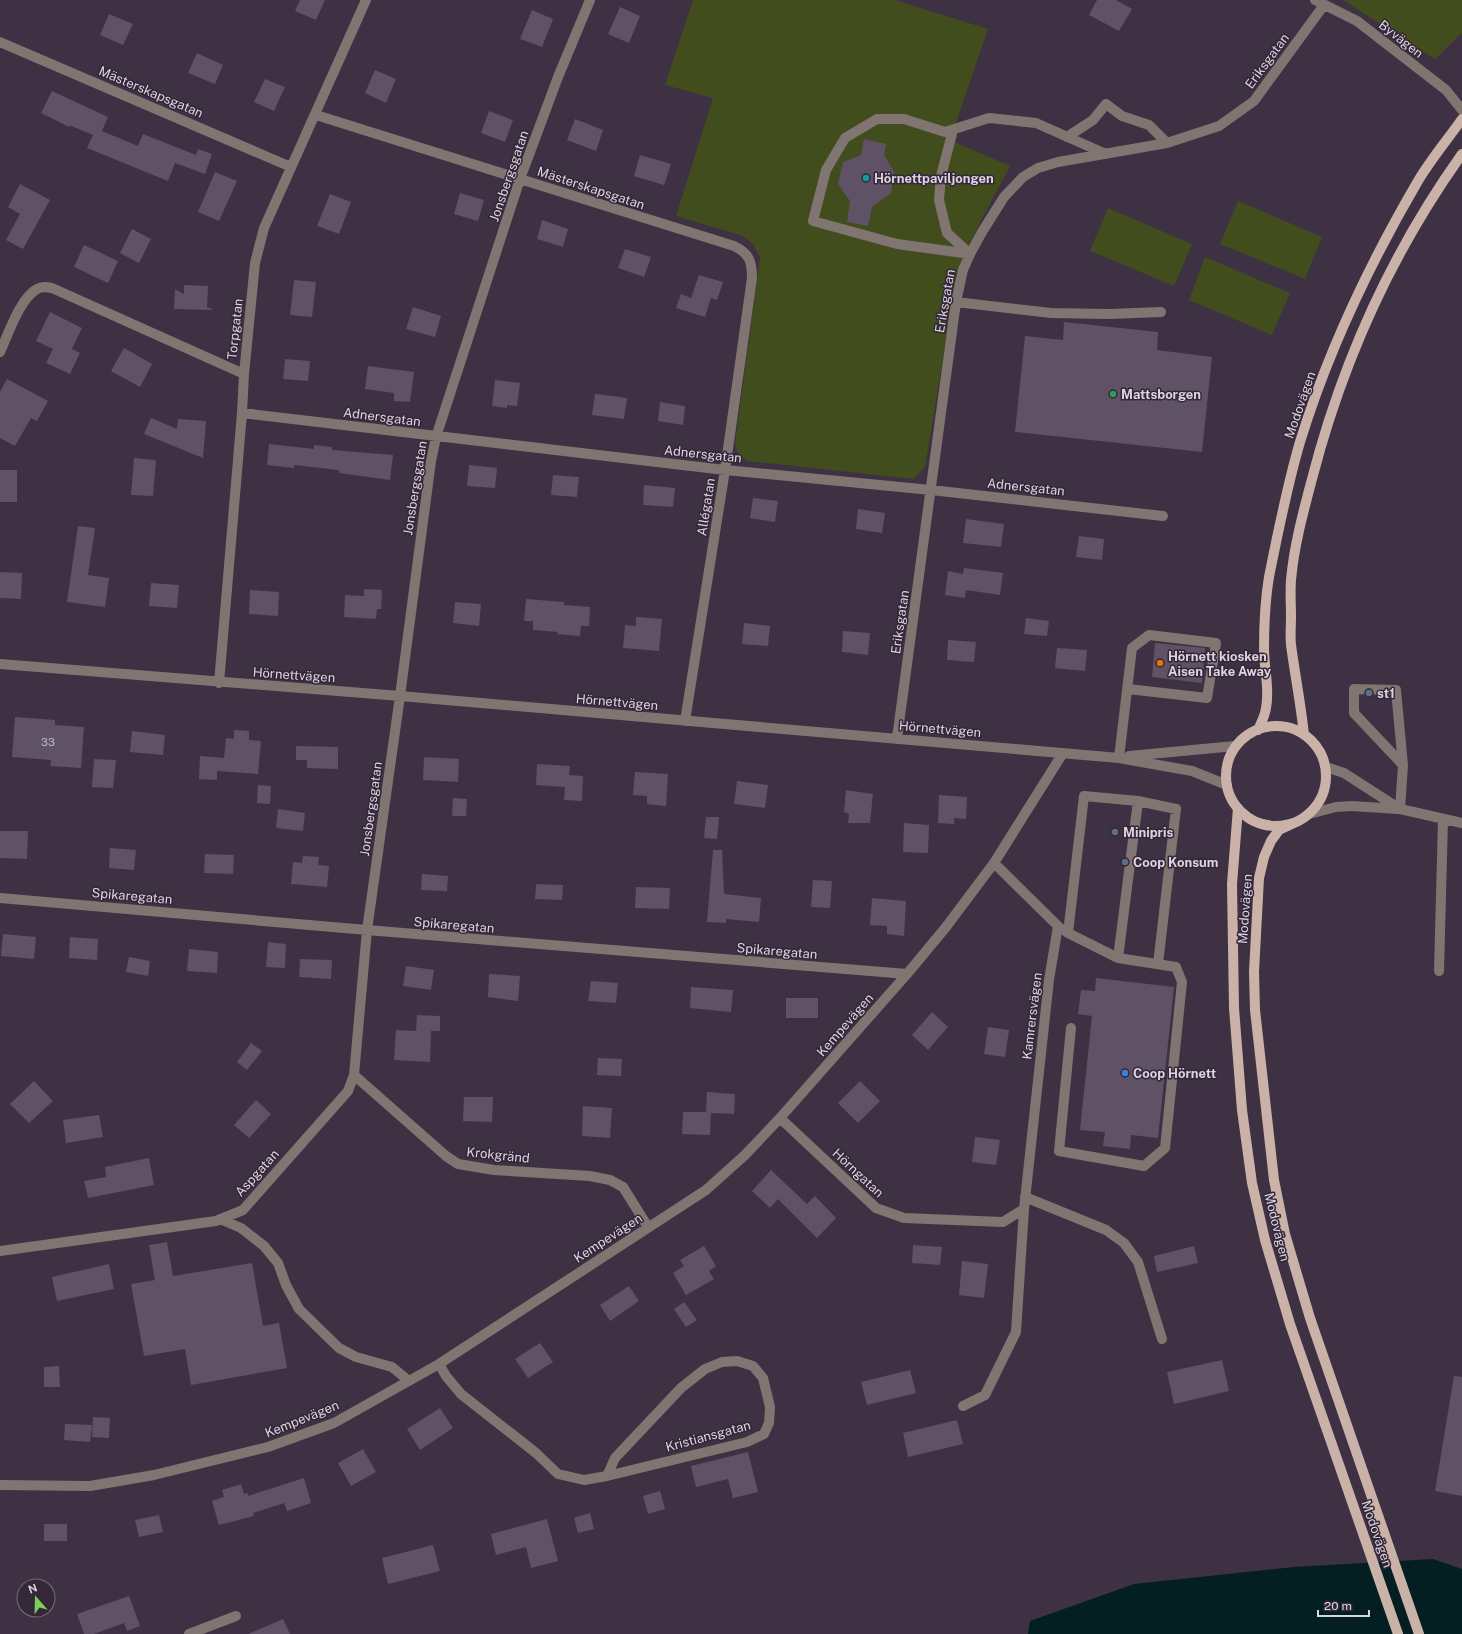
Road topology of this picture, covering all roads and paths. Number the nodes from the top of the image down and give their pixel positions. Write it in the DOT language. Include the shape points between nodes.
graph roads {
  1 [pos="366,0"];
  2 [pos="590,0"];
  3 [pos="1315,0"];
  4 [pos="1324,5"];
  5 [pos="0,42"];
  6 [pos="1462,110"];
  7 [pos="316,115"];
  8 [pos="1462,119"];
  9 [pos="952,130"];
  10 [pos="1067,137"];
  11 [pos="1167,143"];
  12 [pos="1106,154"];
  13 [pos="1462,154"];
  14 [pos="291,167"];
  15 [pos="520,179"];
  16 [pos="743,250"];
  17 [pos="970,254"];
  18 [pos="956,302"];
  19 [pos="1161,312"];
  20 [pos="0,352"];
  21 [pos="244,374"];
  22 [pos="242,413"];
  23 [pos="436,437"];
  24 [pos="725,470"];
  25 [pos="931,490"];
  26 [pos="1163,516"];
  27 [pos="0,664"];
  28 [pos="219,682"];
  29 [pos="1128,689"];
  30 [pos="400,696"];
  31 [pos="685,721"];
  32 [pos="1258,730"];
  33 [pos="1304,735"];
  34 [pos="897,738"];
  35 [pos="1235,746"];
  36 [pos="1063,753"];
  37 [pos="1119,758"];
  38 [pos="1403,765"];
  39 [pos="1326,767"];
  40 [pos="1227,785"];
  41 [pos="1138,801"];
  42 [pos="1238,808"];
  43 [pos="1400,809"];
  44 [pos="1309,814"];
  45 [pos="1443,819"];
  46 [pos="1294,823"];
  47 [pos="1462,823"];
  48 [pos="994,863"];
  49 [pos="0,898"];
  50 [pos="1058,926"];
  51 [pos="366,930"];
  52 [pos="1068,933"];
  53 [pos="1118,958"];
  54 [pos="1158,964"];
  55 [pos="1439,971"];
  56 [pos="907,974"];
  57 [pos="1071,1028"];
  58 [pos="354,1075"];
  59 [pos="780,1118"];
  60 [pos="1025,1197"];
  61 [pos="1024,1209"];
  62 [pos="220,1219"];
  63 [pos="648,1227"];
  64 [pos="0,1251"];
  65 [pos="1162,1339"];
  66 [pos="439,1364"];
  67 [pos="409,1381"];
  68 [pos="963,1406"];
  69 [pos="607,1476"];
  70 [pos="0,1485"];
  71 [pos="236,1616"];
  72 [pos="189,1634"];
  73 [pos="1398,1634"];
  74 [pos="1419,1634"];
  1 -- 7 [label="street, Torpgatan"];
  2 -- 15 [label="street, Jonsbergsgatan"];
  3 -- 4 [label="street, Byvägen"];
  4 -- 6 [label="street, Byvägen" via="1357,21 1446,90"];
  4 -- 11 [label="street, Eriksgatan" via="1254,101 1219,126"];
  5 -- 14 [label="street, Mästerskapsgatan"];
  7 -- 14 [label="street, Torpgatan"];
  7 -- 15 [label="street, Mästerskapsgatan"];
  8 -- 32 [label="main road, Modovägen" via="1419,180 1381,248 1348,316 1300,442 1269,578 1264,650 1268,691 1266,709"];
  9 -- 10 [label="street" via="989,118 1036,123"];
  9 -- 17 [label="street" via="941,176 939,200 946,233"];
  9 -- 17 [label="street" via="945,132 904,119 877,119 845,138 826,170 813,221 897,244"];
  10 -- 11 [label="street" via="1093,120 1106,104 1122,116 1149,125"];
  10 -- 12 [label="street"];
  11 -- 12 [label="street, Eriksgatan"];
  12 -- 17 [label="street, Eriksgatan" via="1058,162 1038,168 1023,177 1004,197"];
  13 -- 33 [label="main road" via="1430,201 1398,257 1368,318 1341,383 1320,447 1295,550 1291,581 1291,644"];
  14 -- 21 [label="street, Torpgatan" via="264,228 256,257"];
  15 -- 16 [label="street, Mästerskapsgatan"];
  15 -- 23 [label="street, Jonsbergsgatan"];
  16 -- 24 [label="street, Allégatan" via="752,267 752,278"];
  17 -- 18 [label="street, Eriksgatan" via="963,270"];
  18 -- 19 [label="street" via="1051,313"];
  18 -- 25 [label="street, Eriksgatan"];
  20 -- 21 [label="street" via="28,295 44,286"];
  21 -- 22 [label="street, Torpgatan"];
  22 -- 23 [label="street, Adnersgatan"];
  22 -- 28 [label="street, Torpgatan"];
  23 -- 24 [label="street, Adnersgatan"];
  23 -- 30 [label="street, Jonsbergsgatan"];
  24 -- 25 [label="street, Adnersgatan"];
  24 -- 31 [label="street, Allégatan"];
  25 -- 26 [label="street, Adnersgatan"];
  25 -- 34 [label="street, Eriksgatan"];
  27 -- 28 [label="street, Hörnettvägen"];
  28 -- 30 [label="street, Hörnettvägen"];
  29 -- 29 [label="street" via="1132,648 1149,635 1216,642 1207,698"];
  29 -- 37 [label="street"];
  30 -- 31 [label="street, Hörnettvägen"];
  30 -- 51 [label="street, Jonsbergsgatan"];
  31 -- 34 [label="street, Hörnettvägen"];
  32 -- 33 [label="main road" via="1274,726 1290,728"];
  32 -- 35 [label="main road"];
  33 -- 39 [label="main road" via="1322,754"];
  34 -- 36 [label="street, Hörnettvägen"];
  35 -- 37 [label="street"];
  35 -- 40 [label="main road" via="1228,767"];
  36 -- 37 [label="street, Hörnettvägen"];
  36 -- 48 [label="street, Kempevägen"];
  37 -- 40 [label="street, Hörnettvägen" via="1192,771"];
  38 -- 38 [label="street" via="1396,690 1354,689 1354,713"];
  38 -- 43 [label="street"];
  39 -- 43 [label="street" via="1344,773"];
  39 -- 44 [label="main road" via="1326,784 1320,801"];
  40 -- 42 [label="main road"];
  41 -- 52 [label="street" via="1084,796"];
  41 -- 53 [label="street"];
  41 -- 54 [label="street" via="1176,809"];
  42 -- 46 [label="main road" via="1250,818 1264,824 1279,826"];
  42 -- 73 [label="main road, Modovägen" via="1232,884 1234,1008 1242,1110 1251,1176 1265,1240 1290,1324"];
  43 -- 44 [label="street" via="1352,806"];
  43 -- 45 [label="street"];
  44 -- 46 [label="main road"];
  45 -- 47 [label="street"];
  45 -- 55 [label="street"];
  46 -- 74 [label="main road, Modovägen" via="1279,830 1271,841 1259,878 1254,972 1255,1010 1274,1180 1285,1234 1310,1318"];
  48 -- 50 [label="street"];
  48 -- 56 [label="street, Kempevägen"];
  49 -- 51 [label="street, Spikaregatan"];
  50 -- 52 [label="street"];
  50 -- 60 [label="street, Kamrersvägen" via="1048,980"];
  51 -- 56 [label="street, Spikaregatan"];
  51 -- 58 [label="street, Aspgatan"];
  52 -- 53 [label="street"];
  53 -- 54 [label="street"];
  54 -- 57 [label="street" via="1176,968 1182,982 1165,1148 1144,1166 1059,1152"];
  56 -- 59 [label="street, Kempevägen"];
  58 -- 62 [label="street, Aspgatan" via="348,1091 242,1210"];
  58 -- 63 [label="street, Krokgränd" via="458,1164 494,1170 590,1176 610,1180 623,1187"];
  59 -- 61 [label="street, Hörngatan" via="876,1208 904,1218 1003,1222"];
  59 -- 63 [label="street, Kempevägen" via="745,1155 706,1190"];
  60 -- 61 [label="street, Kamrersvägen"];
  60 -- 65 [label="street" via="1106,1230 1124,1243 1138,1262"];
  61 -- 68 [label="street, Kamrersvägen" via="1016,1332 984,1395"];
  62 -- 64 [label="street, Aspgatan"];
  62 -- 67 [label="street" via="241,1228 264,1246 278,1264 299,1309 339,1348 356,1357 392,1367"];
  63 -- 66 [label="street, Kempevägen"];
  66 -- 67 [label="street, Kempevägen"];
  66 -- 69 [label="street, Kristiansgatan" via="461,1394 536,1453 558,1474 584,1480"];
  67 -- 70 [label="street, Kempevägen" via="334,1423 268,1447 154,1475 90,1486"];
  69 -- 69 [label="street, Kristiansgatan" via="747,1442 764,1434 769,1423 770,1407 763,1378 753,1366 737,1361 722,1362 705,1369 681,1388 615,1458"];
  71 -- 72 [label="street"];
}
